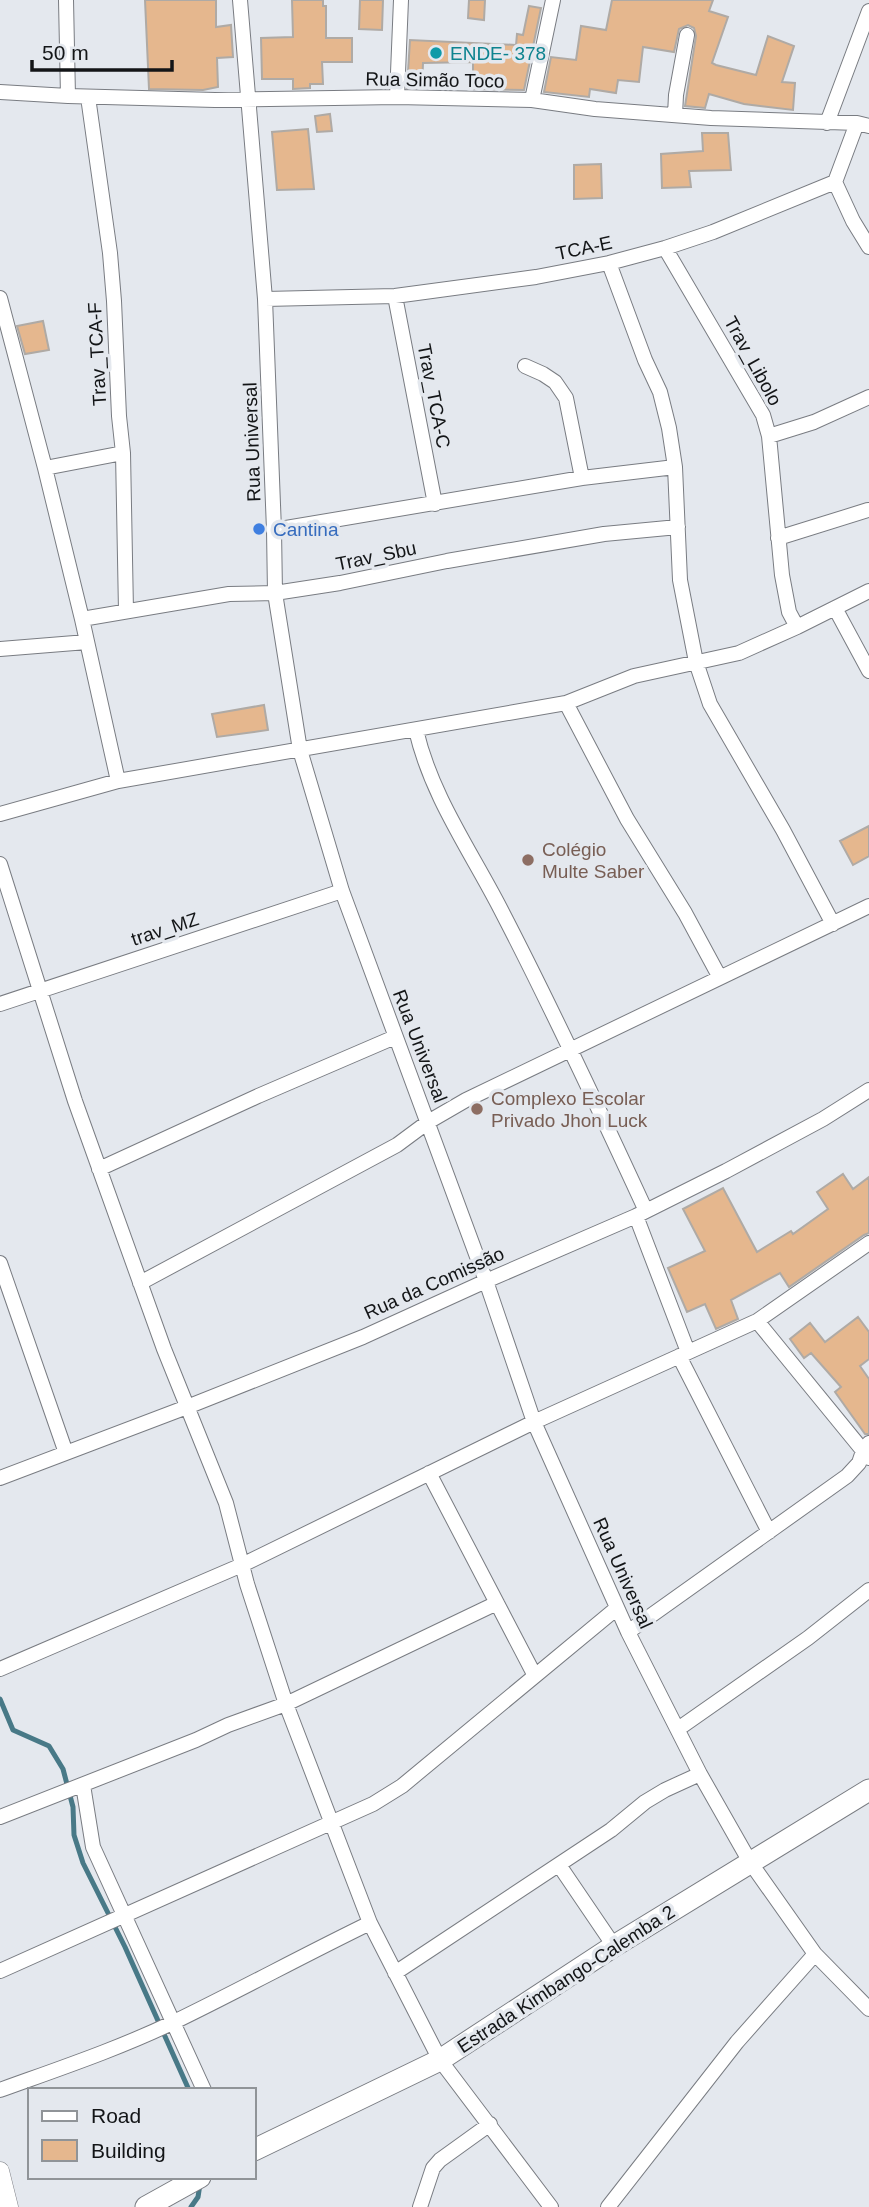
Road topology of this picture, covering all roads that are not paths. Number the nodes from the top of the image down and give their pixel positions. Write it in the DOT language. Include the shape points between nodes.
graph roads {
  1 [pos="66,0"];
  2 [pos="240,0"];
  3 [pos="401,0"];
  4 [pos="553,0"];
  5 [pos="869,11"];
  6 [pos="687,35"];
  7 [pos="0,92"];
  8 [pos="68,96"];
  9 [pos="88,97"];
  10 [pos="397,97"];
  11 [pos="249,100"];
  12 [pos="532,100"];
  13 [pos="675,115"];
  14 [pos="827,123"];
  15 [pos="863,125"];
  16 [pos="835,182"];
  17 [pos="869,247"];
  18 [pos="664,248"];
  19 [pos="609,263"];
  20 [pos="395,296"];
  21 [pos="0,298"];
  22 [pos="265,299"];
  23 [pos="525,366"];
  24 [pos="869,397"];
  25 [pos="769,436"];
  26 [pos="123,453"];
  27 [pos="675,467"];
  28 [pos="45,468"];
  29 [pos="582,478"];
  30 [pos="435,504"];
  31 [pos="868,510"];
  32 [pos="678,527"];
  33 [pos="274,530"];
  34 [pos="778,538"];
  35 [pos="869,591"];
  36 [pos="275,593"];
  37 [pos="835,608"];
  38 [pos="126,611"];
  39 [pos="82,619"];
  40 [pos="797,627"];
  41 [pos="87,642"];
  42 [pos="0,649"];
  43 [pos="696,662"];
  44 [pos="869,671"];
  45 [pos="566,703"];
  46 [pos="416,730"];
  47 [pos="300,750"];
  48 [pos="118,781"];
  49 [pos="0,814"];
  50 [pos="0,864"];
  51 [pos="342,891"];
  52 [pos="869,906"];
  53 [pos="833,924"];
  54 [pos="719,976"];
  55 [pos="39,991"];
  56 [pos="0,1004"];
  57 [pos="395,1037"];
  58 [pos="571,1049"];
  59 [pos="869,1090"];
  60 [pos="428,1122"];
  61 [pos="99,1168"];
  62 [pos="641,1214"];
  63 [pos="869,1243"];
  64 [pos="0,1263"];
  65 [pos="486,1281"];
  66 [pos="140,1283"];
  67 [pos="757,1321"];
  68 [pos="683,1354"];
  69 [pos="187,1407"];
  70 [pos="534,1422"];
  71 [pos="867,1451"];
  72 [pos="66,1453"];
  73 [pos="429,1474"];
  74 [pos="0,1478"];
  75 [pos="769,1532"];
  76 [pos="242,1564"];
  77 [pos="869,1590"];
  78 [pos="497,1603"];
  79 [pos="617,1608"];
  80 [pos="628,1632"];
  81 [pos="0,1669"];
  82 [pos="535,1675"];
  83 [pos="286,1704"];
  84 [pos="678,1729"];
  85 [pos="700,1774"];
  86 [pos="83,1785"];
  87 [pos="869,1790"];
  88 [pos="0,1817"];
  89 [pos="331,1823"];
  90 [pos="750,1862"];
  91 [pos="559,1865"];
  92 [pos="125,1915"];
  93 [pos="370,1923"];
  94 [pos="614,1946"];
  95 [pos="815,1954"];
  96 [pos="0,1971"];
  97 [pos="395,1973"];
  98 [pos="869,2009"];
  99 [pos="173,2022"];
  100 [pos="440,2060"];
  101 [pos="203,2088"];
  102 [pos="0,2090"];
  103 [pos="490,2124"];
  104 [pos="256,2149"];
  105 [pos="0,2171"];
  106 [pos="196,2179"];
  107 [pos="547,2206"];
  108 [pos="9,2207"];
  109 [pos="146,2207"];
  110 [pos="420,2207"];
  111 [pos="608,2207"];
  1 -- 8 [label="street"];
  2 -- 11 [label="street, Rua Universal"];
  3 -- 10 [label="street"];
  4 -- 12 [label="street"];
  5 -- 14 [label="street"];
  6 -- 13 [label="street"];
  7 -- 8 [label="street, Rua Simão Toco"];
  8 -- 9 [label="street, Rua Simão Toco"];
  9 -- 11 [label="street, Rua Simão Toco"];
  9 -- 26 [label="street, Trav_TCA-F" via="110,253"];
  10 -- 11 [label="street, Rua Simão Toco"];
  10 -- 12 [label="street, Rua Simão Toco"];
  11 -- 22 [label="street, Rua Universal"];
  12 -- 13 [label="street, Rua Simão Toco"];
  13 -- 14 [label="street, Rua Simão Toco"];
  14 -- 15 [label="street, Rua Simão Toco"];
  15 -- 16 [label="street"];
  16 -- 17 [label="street"];
  16 -- 18 [label="street, TCA-E"];
  18 -- 19 [label="street, TCA-E"];
  18 -- 25 [label="street, Trav_Libolo" via="763,415"];
  19 -- 20 [label="street, TCA-E"];
  19 -- 27 [label="street" via="660,392"];
  20 -- 22 [label="street, TCA-E"];
  20 -- 30 [label="street, Trav_TCA-C"];
  21 -- 28 [label="street"];
  22 -- 33 [label="street, Rua Universal"];
  23 -- 29 [label="street" via="555,382 566,398"];
  24 -- 25 [label="street"];
  25 -- 34 [label="street, Trav_Libolo"];
  26 -- 28 [label="street"];
  26 -- 38 [label="street, Trav_TCA-F"];
  27 -- 29 [label="street"];
  27 -- 32 [label="street"];
  28 -- 39 [label="street"];
  29 -- 30 [label="street"];
  30 -- 33 [label="street"];
  31 -- 34 [label="street"];
  32 -- 36 [label="street, Trav_Sbu" via="604,534"];
  32 -- 43 [label="street" via="680,580"];
  33 -- 36 [label="street, Rua Universal"];
  34 -- 40 [label="street, Trav_Libolo" via="789,612"];
  35 -- 37 [label="street"];
  36 -- 38 [label="street, Trav_Sbu" via="229,594"];
  36 -- 47 [label="street, Rua Universal"];
  37 -- 40 [label="street"];
  37 -- 44 [label="street"];
  38 -- 39 [label="street, Trav_Sbu"];
  39 -- 41 [label="street"];
  40 -- 43 [label="street" via="739,653"];
  41 -- 42 [label="street"];
  41 -- 48 [label="street"];
  43 -- 45 [label="street" via="634,677"];
  43 -- 53 [label="street" via="710,704"];
  45 -- 46 [label="street"];
  45 -- 54 [label="street"];
  46 -- 47 [label="street"];
  46 -- 58 [label="street" via="443,804"];
  47 -- 48 [label="street"];
  47 -- 51 [label="street, Rua Universal"];
  48 -- 49 [label="street"];
  50 -- 55 [label="street"];
  51 -- 55 [label="street, trav_MZ"];
  51 -- 57 [label="street, Rua Universal"];
  52 -- 53 [label="street"];
  53 -- 54 [label="street"];
  54 -- 58 [label="street"];
  55 -- 56 [label="street, trav_MZ"];
  55 -- 61 [label="street"];
  57 -- 60 [label="street, Rua Universal"];
  57 -- 61 [label="street"];
  58 -- 60 [label="street"];
  58 -- 62 [label="street"];
  59 -- 62 [label="street, Rua da Comissão"];
  60 -- 65 [label="street, Rua Universal"];
  60 -- 66 [label="street" via="397,1145"];
  61 -- 66 [label="street"];
  62 -- 65 [label="street, Rua da Comissão"];
  62 -- 68 [label="street"];
  63 -- 67 [label="street"];
  64 -- 72 [label="street"];
  65 -- 69 [label="street, Rua da Comissão"];
  65 -- 70 [label="street, Rua Universal"];
  66 -- 69 [label="street"];
  67 -- 68 [label="street"];
  67 -- 71 [label="street"];
  68 -- 70 [label="street"];
  68 -- 75 [label="street"];
  69 -- 72 [label="street, Rua da Comissão"];
  69 -- 76 [label="street" via="226,1503"];
  70 -- 73 [label="street"];
  70 -- 79 [label="street, Rua Universal"];
  71 -- 75 [label="street" via="847,1476"];
  72 -- 74 [label="street, Rua da Comissão"];
  73 -- 76 [label="street"];
  73 -- 78 [label="street"];
  75 -- 80 [label="street"];
  76 -- 81 [label="street"];
  76 -- 83 [label="street"];
  77 -- 84 [label="street"];
  78 -- 82 [label="street"];
  78 -- 83 [label="street"];
  79 -- 80 [label="street, Rua Universal"];
  79 -- 82 [label="street"];
  80 -- 84 [label="street, Rua Universal"];
  82 -- 89 [label="street" via="402,1786"];
  83 -- 86 [label="street"];
  83 -- 89 [label="street"];
  84 -- 85 [label="street, Rua Universal"];
  85 -- 90 [label="street, Rua Universal"];
  85 -- 91 [label="street" via="645,1802"];
  86 -- 88 [label="street"];
  86 -- 92 [label="street" via="93,1847"];
  87 -- 90 [label="main road, Estrada Kimbango-Calemba 2"];
  89 -- 92 [label="street"];
  89 -- 93 [label="street"];
  90 -- 94 [label="main road, Estrada Kimbango-Calemba 2"];
  90 -- 95 [label="street, Rua Universal"];
  91 -- 94 [label="street"];
  91 -- 97 [label="street"];
  92 -- 96 [label="street"];
  92 -- 99 [label="street"];
  93 -- 97 [label="street"];
  93 -- 99 [label="street"];
  94 -- 100 [label="main road, Estrada Kimbango-Calemba 2"];
  95 -- 98 [label="street, Rua Universal"];
  95 -- 111 [label="street" via="729,2051"];
  97 -- 100 [label="street"];
  99 -- 101 [label="street"];
  99 -- 102 [label="street"];
  100 -- 103 [label="street"];
  100 -- 104 [label="main road, Estrada Kimbango-Calemba 2"];
  103 -- 107 [label="street"];
  103 -- 110 [label="street" via="433,2168"];
  105 -- 108 [label="street"];
  106 -- 109 [label="main road"];
}
